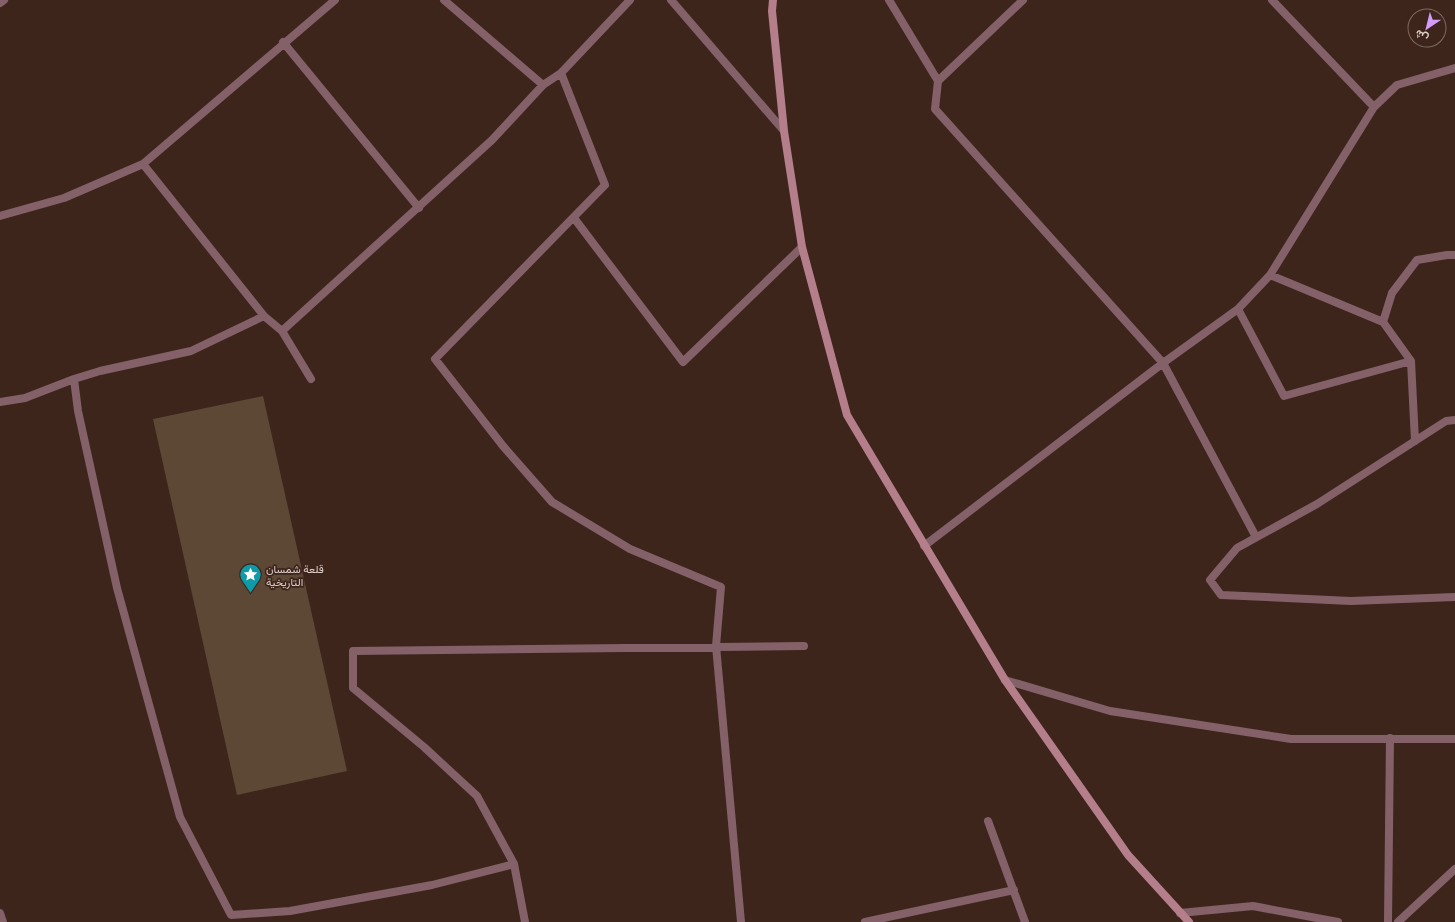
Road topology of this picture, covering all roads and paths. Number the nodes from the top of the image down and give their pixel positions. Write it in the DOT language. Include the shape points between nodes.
graph roads {
  1 [pos="4,0"];
  2 [pos="334,0"];
  3 [pos="444,0"];
  4 [pos="630,0"];
  5 [pos="671,0"];
  6 [pos="773,0"];
  7 [pos="889,0"];
  8 [pos="1023,0"];
  9 [pos="1272,0"];
  10 [pos="0,3"];
  11 [pos="283,42"];
  12 [pos="1455,68"];
  13 [pos="561,72"];
  14 [pos="938,81"];
  15 [pos="543,84"];
  16 [pos="1374,107"];
  17 [pos="784,131"];
  18 [pos="143,164"];
  19 [pos="419,208"];
  20 [pos="0,216"];
  21 [pos="574,218"];
  22 [pos="802,247"];
  23 [pos="1455,255"];
  24 [pos="1270,275"];
  25 [pos="1238,309"];
  26 [pos="264,316"];
  27 [pos="1383,322"];
  28 [pos="282,331"];
  29 [pos="1411,361"];
  30 [pos="1163,363"];
  31 [pos="74,379"];
  32 [pos="311,379"];
  33 [pos="0,402"];
  34 [pos="1455,420"];
  35 [pos="1415,441"];
  36 [pos="1256,537"];
  37 [pos="924,546"];
  38 [pos="1455,597"];
  39 [pos="716,646"];
  40 [pos="804,646"];
  41 [pos="1005,680"];
  42 [pos="1390,738"];
  43 [pos="1455,739"];
  44 [pos="988,821"];
  45 [pos="514,864"];
  46 [pos="1455,869"];
  47 [pos="1014,890"];
  48 [pos="0,913"];
  49 [pos="1180,913"];
  50 [pos="3,922"];
  51 [pos="526,922"];
  52 [pos="741,922"];
  53 [pos="865,922"];
  54 [pos="1025,922"];
  55 [pos="1189,922"];
  56 [pos="1338,922"];
  57 [pos="1388,922"];
  58 [pos="1398,922"];
  1 -- 10 [label="street"];
  2 -- 11 [label="street"];
  3 -- 15 [label="street"];
  4 -- 13 [label="street"];
  5 -- 17 [label="street"];
  6 -- 17 [label="street"];
  7 -- 14 [label="street"];
  8 -- 14 [label="street"];
  9 -- 16 [label="street"];
  11 -- 18 [label="street"];
  11 -- 19 [label="street"];
  12 -- 16 [label="street" via="1397,85"];
  13 -- 15 [label="street"];
  13 -- 21 [label="street" via="606,185"];
  14 -- 30 [label="street" via="935,109"];
  15 -- 19 [label="street" via="492,140"];
  16 -- 24 [label="street"];
  17 -- 22 [label="street"];
  18 -- 20 [label="street" via="64,198"];
  18 -- 26 [label="street"];
  19 -- 28 [label="street"];
  21 -- 22 [label="street" via="683,362"];
  21 -- 39 [label="street" via="435,359 503,446 552,502 630,549 721,587"];
  22 -- 37 [label="street" via="847,415"];
  23 -- 27 [label="street" via="1417,260 1392,293"];
  24 -- 25 [label="street"];
  24 -- 27 [label="street"];
  25 -- 29 [label="street" via="1284,396"];
  25 -- 30 [label="street"];
  26 -- 28 [label="street"];
  26 -- 31 [label="street" via="191,351"];
  27 -- 29 [label="street"];
  28 -- 32 [label="street"];
  29 -- 35 [label="street"];
  30 -- 36 [label="street"];
  30 -- 37 [label="street"];
  31 -- 33 [label="street" via="25,398"];
  31 -- 45 [label="street" via="78,411 117,588 180,816 231,915 290,911 432,885"];
  34 -- 35 [label="street" via="1446,421"];
  35 -- 36 [label="street" via="1317,504"];
  36 -- 38 [label="street" via="1237,548 1210,580 1221,595 1351,601"];
  37 -- 41 [label="street"];
  39 -- 40 [label="street"];
  39 -- 45 [label="street" via="353,650 353,688 424,747 477,796"];
  39 -- 52 [label="street"];
  41 -- 42 [label="street" via="1110,711 1229,730 1291,739"];
  41 -- 49 [label="street" via="1128,855"];
  42 -- 43 [label="street"];
  42 -- 57 [label="street"];
  44 -- 47 [label="street"];
  45 -- 51 [label="street"];
  46 -- 58 [label="street"];
  47 -- 53 [label="street"];
  47 -- 54 [label="street"];
  48 -- 50 [label="street"];
  49 -- 55 [label="street"];
  49 -- 56 [label="street" via="1253,906"];
}
